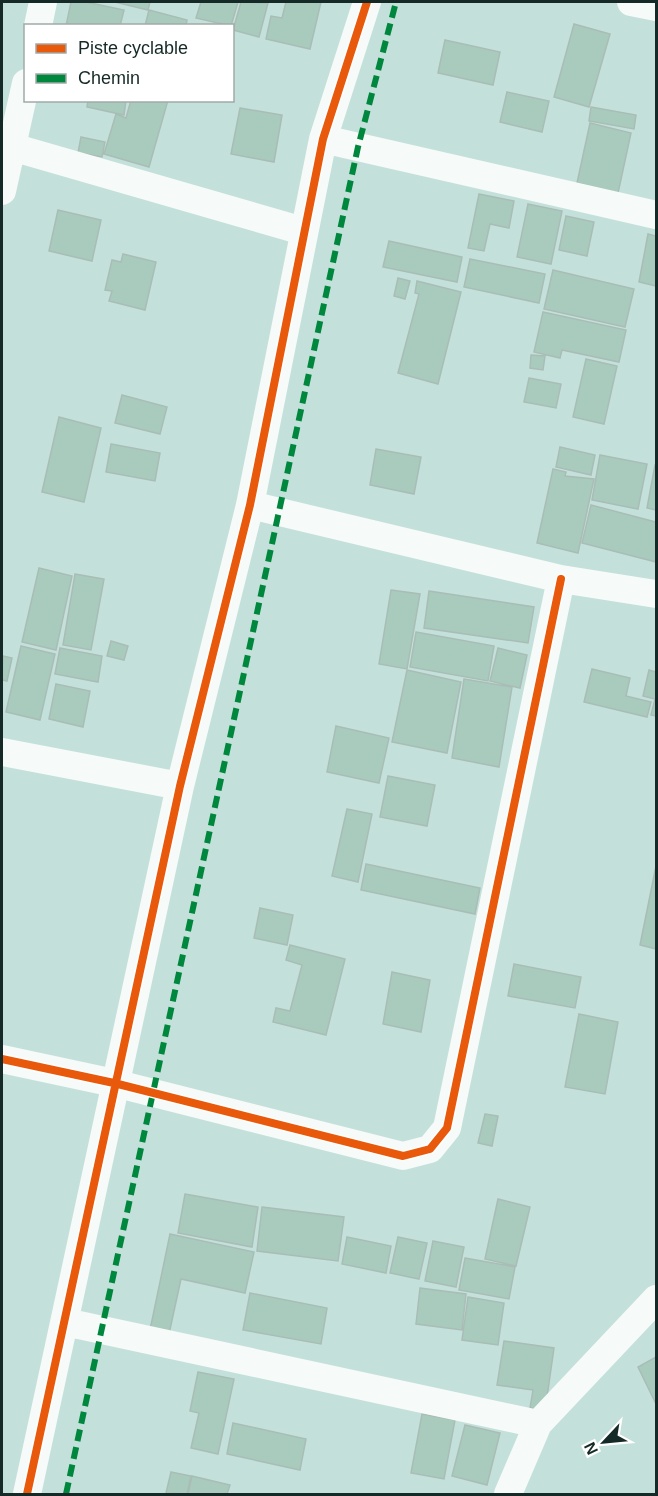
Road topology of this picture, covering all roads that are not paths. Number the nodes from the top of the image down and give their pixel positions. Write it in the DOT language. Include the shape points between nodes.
graph roads {
  1 [pos="43,2"];
  2 [pos="367,2"];
  3 [pos="631,2"];
  4 [pos="657,7"];
  5 [pos="38,24"];
  6 [pos="24,92"];
  7 [pos="323,138"];
  8 [pos="12,147"];
  9 [pos="2,191"];
  10 [pos="657,215"];
  11 [pos="303,231"];
  12 [pos="250,506"];
  13 [pos="561,579"];
  14 [pos="657,594"];
  15 [pos="2,752"];
  16 [pos="180,786"];
  17 [pos="2,1059"];
  18 [pos="114,1083"];
  19 [pos="657,1299"];
  20 [pos="64,1322"];
  21 [pos="538,1424"];
  22 [pos="27,1494"];
  23 [pos="508,1494"];
  1 -- 5 [label="street"];
  2 -- 7 [label="street"];
  3 -- 4 [label="street"];
  6 -- 8 [label="street"];
  7 -- 10 [label="street"];
  7 -- 11 [label="street"];
  8 -- 9 [label="street"];
  8 -- 11 [label="street"];
  11 -- 12 [label="street"];
  12 -- 13 [label="street"];
  12 -- 16 [label="street"];
  13 -- 14 [label="street"];
  13 -- 18 [label="street" via="447,1128 430,1149 403,1156"];
  15 -- 16 [label="street"];
  16 -- 18 [label="street"];
  17 -- 18 [label="street"];
  18 -- 20 [label="street"];
  19 -- 21 [label="street"];
  20 -- 21 [label="street"];
  20 -- 22 [label="street"];
  21 -- 23 [label="street"];
}
